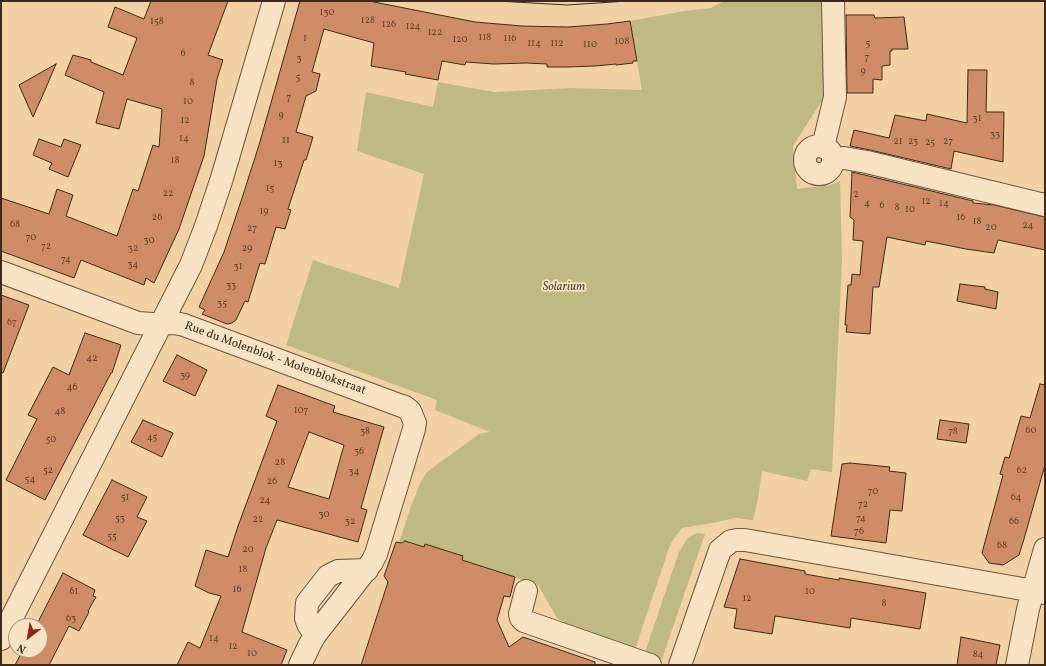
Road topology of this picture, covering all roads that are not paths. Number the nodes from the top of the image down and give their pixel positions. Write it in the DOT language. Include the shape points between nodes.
graph roads {
  1 [pos="274,1"];
  2 [pos="833,1"];
  3 [pos="1045,205"];
  4 [pos="1,272"];
  5 [pos="161,323"];
  6 [pos="1045,549"];
  7 [pos="526,591"];
  8 [pos="1039,592"];
  9 [pos="1,639"];
  10 [pos="300,665"];
  11 [pos="650,665"];
  12 [pos="680,665"];
  13 [pos="1017,665"];
  1 -- 5 [label="street" via="206,226 191,265"];
  2 -- 3 [label="street" via="835,97 828,153"];
  4 -- 5 [label="street, Rue du Molenblok - Molenblokstraat" via="138,323"];
  5 -- 9 [label="street"];
  5 -- 10 [label="street, Rue du Molenblok - Molenblokstraat" via="184,325 405,407 410,411 415,423 376,554 367,570 315,635"];
  6 -- 8 [label="street"];
  7 -- 11 [label="street" via="520,614 524,621"];
  8 -- 12 [label="street" via="745,540 731,541 720,550"];
  8 -- 13 [label="street" via="1028,609"];
}
